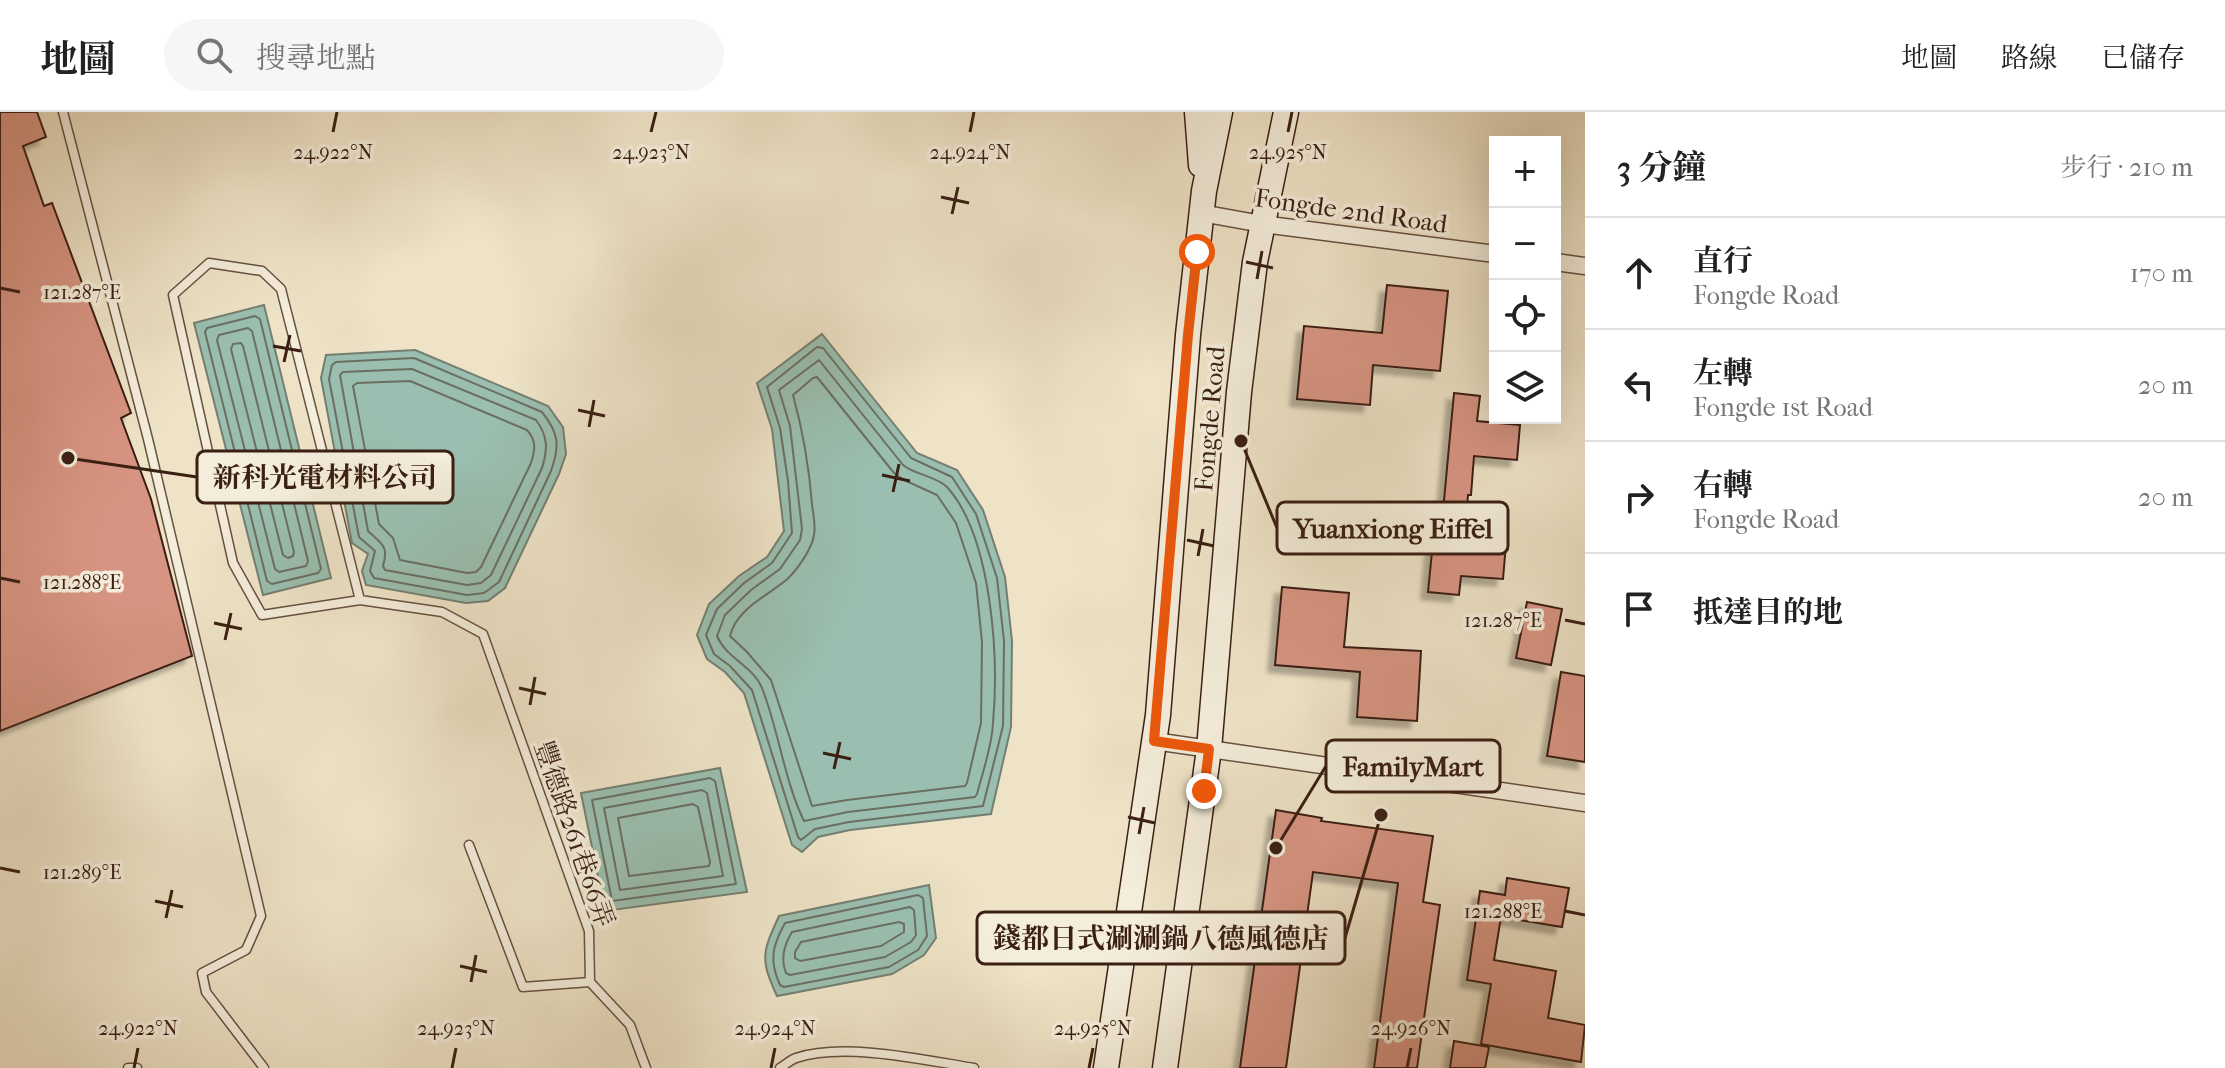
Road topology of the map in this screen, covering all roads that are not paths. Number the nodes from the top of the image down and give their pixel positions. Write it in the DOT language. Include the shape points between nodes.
graph roads {
  1 [pos="63,112"];
  2 [pos="1197,112"];
  3 [pos="1220,112"];
  4 [pos="1286,112"];
  5 [pos="1203,202"];
  6 [pos="1262,224"];
  7 [pos="1489,253"];
  8 [pos="1561,263"];
  9 [pos="1585,266"];
  10 [pos="360,600"];
  11 [pos="1154,741"];
  12 [pos="1209,749"];
  13 [pos="1585,803"];
  14 [pos="469,845"];
  15 [pos="590,982"];
  16 [pos="128,1068"];
  17 [pos="137,1068"];
  18 [pos="264,1068"];
  19 [pos="646,1068"];
  20 [pos="780,1068"];
  21 [pos="974,1068"];
  22 [pos="1106,1068"];
  23 [pos="1165,1068"];
  1 -- 18 [label="lane" via="148,439 261,916 246,950 202,973 206,992"];
  2 -- 5 [label="main road"];
  3 -- 5 [label="main road, Fongde Road"];
  4 -- 6 [label="main road, Fongde Road"];
  5 -- 6 [label="street, Fongde 2nd Road"];
  5 -- 11 [label="main road, Fongde Road"];
  6 -- 7 [label="street, Fongde 2nd Road"];
  6 -- 12 [label="main road, Fongde Road" via="1239,392"];
  8 -- 9 [label="street"];
  10 -- 10 [label="lane, 豐德路261巷66弄" via="281,289 262,271 209,263 173,295 233,563 262,615"];
  10 -- 15 [label="lane, 豐德路261巷66弄" via="442,612 483,634 589,931"];
  11 -- 12 [label="street"];
  11 -- 22 [label="main road, Fongde Road"];
  12 -- 13 [label="street"];
  12 -- 23 [label="main road, Fongde Road"];
  14 -- 15 [label="lane" via="523,987"];
  15 -- 19 [label="lane" via="630,1025"];
  16 -- 17 [label="lane"];
  20 -- 21 [label="lane" via="793,1059 824,1052"];
}
